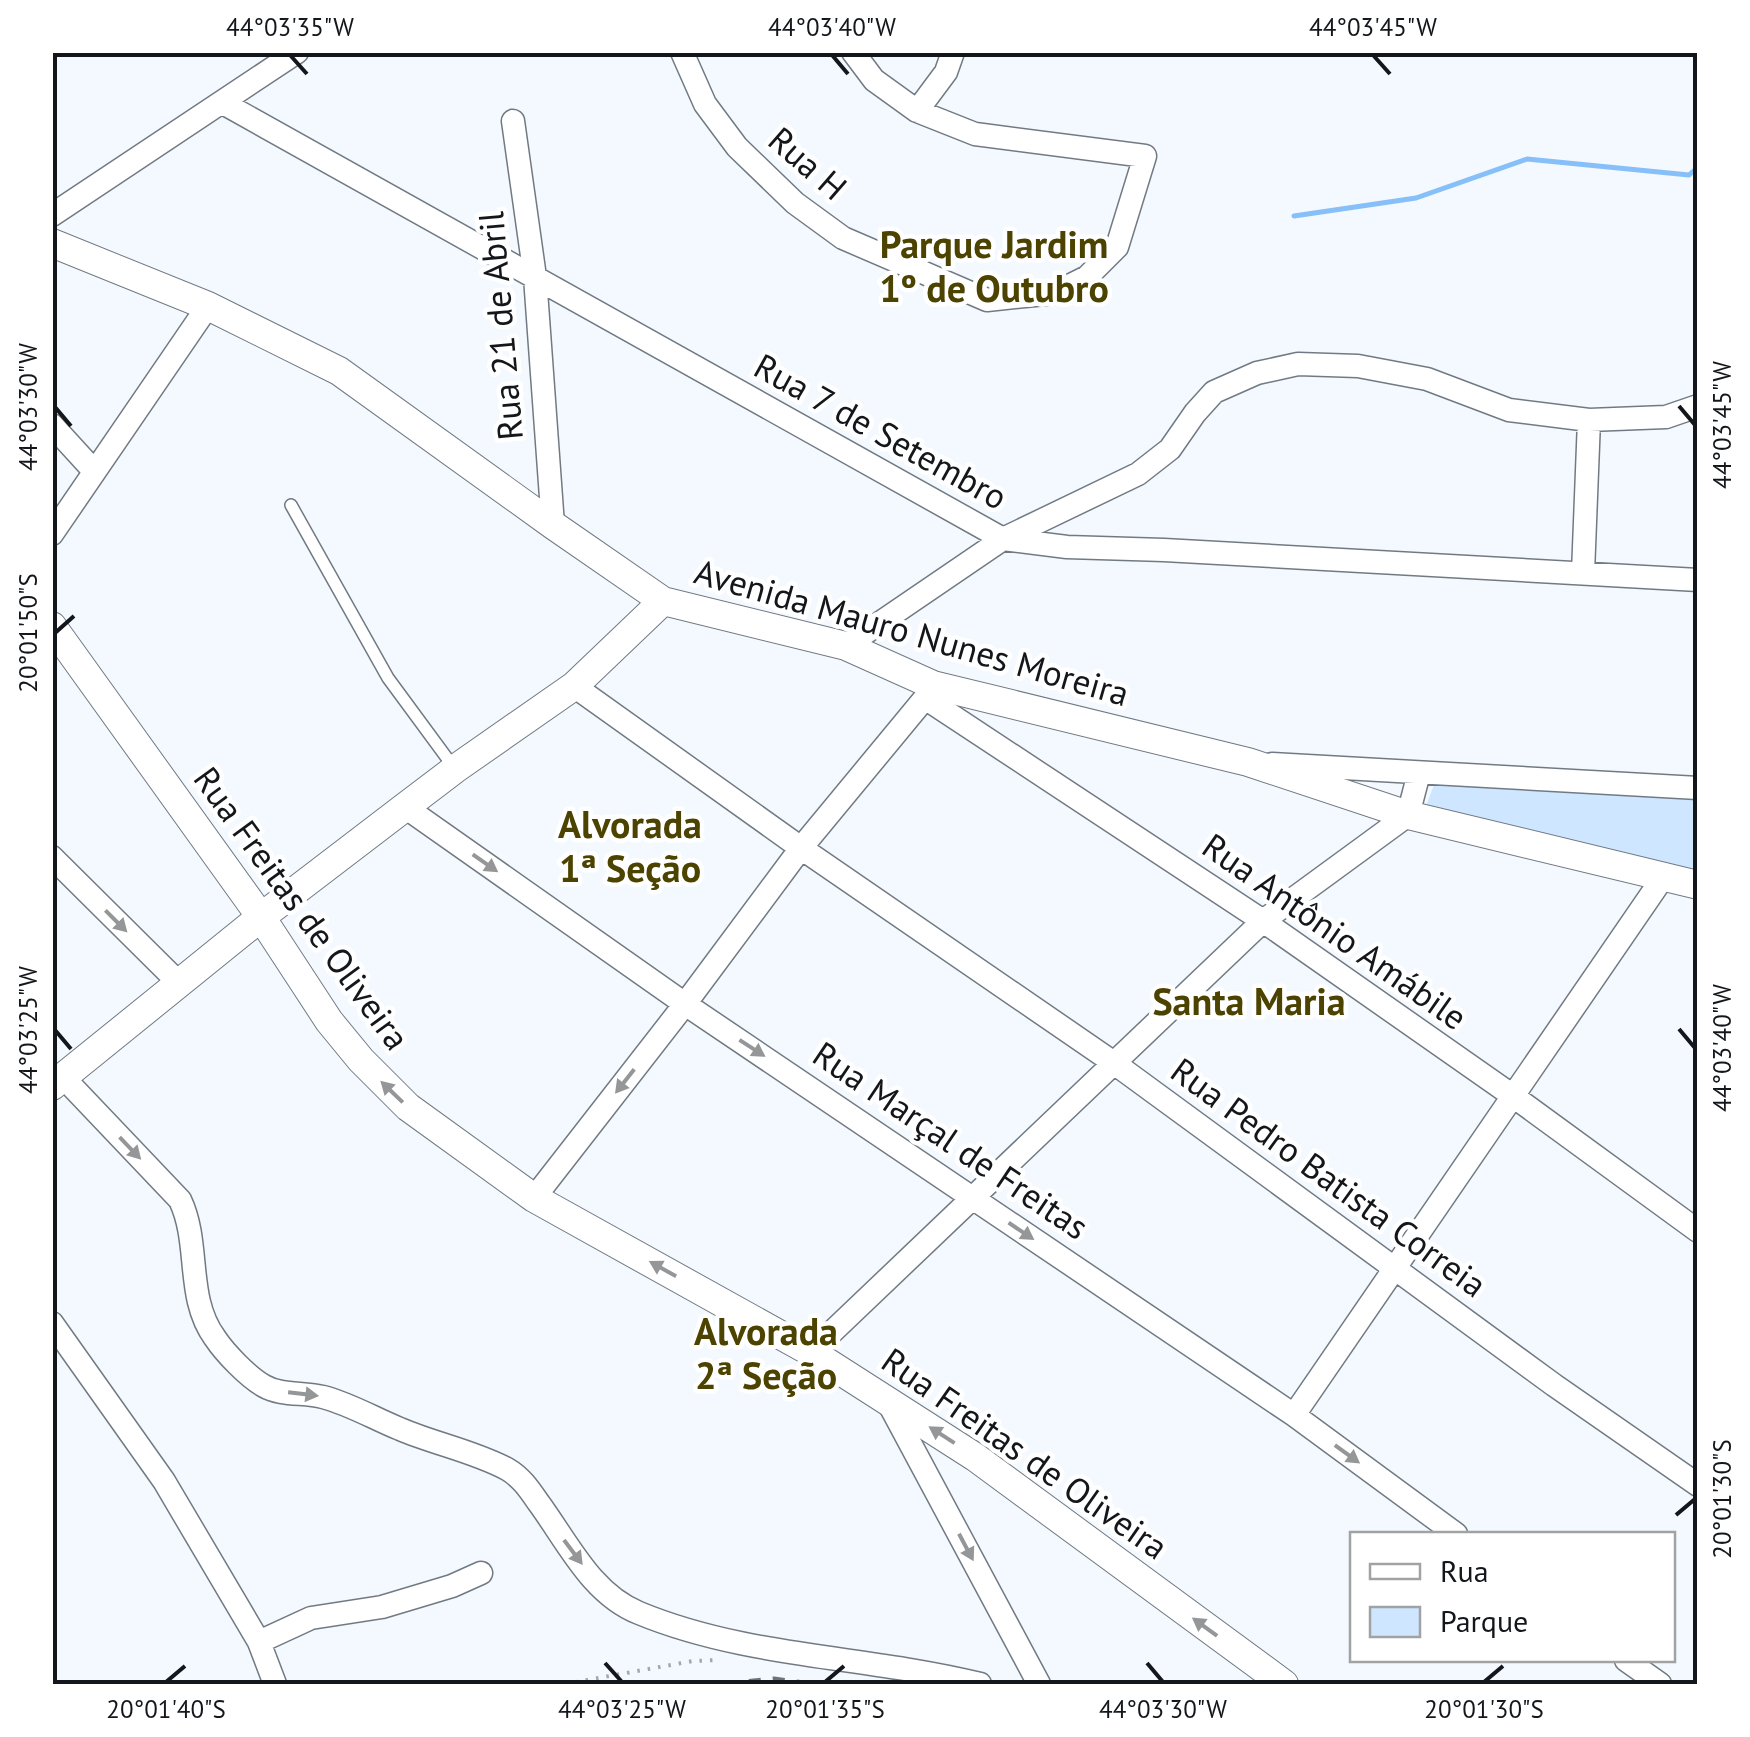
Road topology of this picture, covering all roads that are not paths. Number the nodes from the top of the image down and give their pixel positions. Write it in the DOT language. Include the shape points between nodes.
graph roads {
  1 [pos="297,52"];
  2 [pos="682,52"];
  3 [pos="853,52"];
  4 [pos="953,52"];
  5 [pos="223,103"];
  6 [pos="917,110"];
  7 [pos="513,121"];
  8 [pos="52,215"];
  9 [pos="52,243"];
  10 [pos="535,277"];
  11 [pos="208,306"];
  12 [pos="1698,406"];
  13 [pos="1590,420"];
  14 [pos="52,425"];
  15 [pos="94,471"];
  16 [pos="292,505"];
  17 [pos="552,525"];
  18 [pos="52,534"];
  19 [pos="1003,539"];
  20 [pos="1583,573"];
  21 [pos="1698,580"];
  22 [pos="663,602"];
  23 [pos="52,626"];
  24 [pos="846,646"];
  25 [pos="574,686"];
  26 [pos="929,692"];
  27 [pos="1248,762"];
  28 [pos="455,769"];
  29 [pos="1419,773"];
  30 [pos="1698,788"];
  31 [pos="405,808"];
  32 [pos="1408,815"];
  33 [pos="801,848"];
  34 [pos="52,857"];
  35 [pos="1664,876"];
  36 [pos="1698,885"];
  37 [pos="262,918"];
  38 [pos="1263,921"];
  39 [pos="180,984"];
  40 [pos="685,1004"];
  41 [pos="1114,1063"];
  42 [pos="58,1082"];
  43 [pos="1513,1096"];
  44 [pos="534,1198"];
  45 [pos="972,1198"];
  46 [pos="1698,1231"];
  47 [pos="1396,1270"];
  48 [pos="52,1324"];
  49 [pos="811,1352"];
  50 [pos="887,1399"];
  51 [pos="1294,1416"];
  52 [pos="1698,1485"];
  53 [pos="1453,1532"];
  54 [pos="481,1573"];
  55 [pos="259,1642"];
  56 [pos="1629,1662"];
  57 [pos="275,1684"];
  58 [pos="980,1684"];
  59 [pos="1039,1684"];
  60 [pos="1284,1684"];
  61 [pos="1660,1684"];
  1 -- 5 [label="street"];
  2 -- 6 [label="street, Rua H" via="705,104 737,147 794,203 843,238 987,300 1055,293 1087,277 1117,247 1145,156 975,134"];
  3 -- 6 [label="street" via="874,80"];
  4 -- 6 [label="street"];
  5 -- 8 [label="street"];
  5 -- 10 [label="street, Rua 7 de Setembro"];
  7 -- 10 [label="street, Rua 21 de Abril"];
  9 -- 11 [label="street, Avenida Mauro Nunes Moreira"];
  10 -- 17 [label="street, Rua 21 de Abril"];
  10 -- 19 [label="street, Rua 7 de Setembro"];
  11 -- 15 [label="street"];
  11 -- 17 [label="street, Avenida Mauro Nunes Moreira" via="339,371"];
  12 -- 13 [label="street" via="1666,416"];
  13 -- 19 [label="street" via="1509,410 1427,379 1358,366 1298,364 1258,372 1214,392 1170,449 1138,474"];
  13 -- 20 [label="street"];
  14 -- 15 [label="street"];
  15 -- 18 [label="street"];
  16 -- 28 [label="lane" via="388,678"];
  17 -- 22 [label="street, Avenida Mauro Nunes Moreira"];
  19 -- 20 [label="street, Rua 7 de Setembro" via="1067,548"];
  19 -- 24 [label="street"];
  20 -- 21 [label="street, Rua 7 de Setembro"];
  22 -- 24 [label="street, Avenida Mauro Nunes Moreira"];
  22 -- 25 [label="street"];
  23 -- 37 [label="street, Rua Freitas de Oliveira"];
  24 -- 26 [label="street, Avenida Mauro Nunes Moreira"];
  25 -- 28 [label="street"];
  25 -- 33 [label="street, Rua Pedro Batista Correia"];
  26 -- 27 [label="street, Avenida Mauro Nunes Moreira"];
  26 -- 33 [label="street"];
  26 -- 38 [label="street, Rua Antônio Amábile"];
  27 -- 29 [label="street, Avenida Mauro Nunes Moreira"];
  27 -- 32 [label="street, Avenida Mauro Nunes Moreira"];
  28 -- 31 [label="street"];
  29 -- 30 [label="street, Avenida Mauro Nunes Moreira"];
  29 -- 32 [label="street"];
  31 -- 37 [label="street"];
  31 -- 40 [label="street, Rua Marçal de Freitas, one-way"];
  32 -- 35 [label="street, Avenida Mauro Nunes Moreira"];
  32 -- 38 [label="street"];
  33 -- 40 [label="street"];
  33 -- 41 [label="street, Rua Pedro Batista Correia"];
  34 -- 39 [label="street, one-way"];
  35 -- 36 [label="street, Avenida Mauro Nunes Moreira"];
  35 -- 43 [label="street"];
  37 -- 39 [label="street"];
  44 -- 37 [label="street, Rua Freitas de Oliveira, one-way" via="380,1080 330,1021"];
  38 -- 41 [label="street"];
  38 -- 43 [label="street, Rua Antônio Amábile"];
  39 -- 42 [label="street"];
  40 -- 44 [label="street, one-way"];
  40 -- 45 [label="street, Rua Marçal de Freitas, one-way"];
  41 -- 45 [label="street"];
  41 -- 47 [label="street, Rua Pedro Batista Correia"];
  42 -- 58 [label="street, one-way" via="180,1200 189,1219 200,1310 215,1338 266,1387 323,1396 509,1470 605,1591 635,1612 719,1640"];
  43 -- 46 [label="street, Rua Antônio Amábile"];
  43 -- 47 [label="street"];
  49 -- 44 [label="street, Rua Freitas de Oliveira, one-way"];
  45 -- 49 [label="street"];
  45 -- 51 [label="street, Rua Marçal de Freitas, one-way"];
  47 -- 51 [label="street"];
  47 -- 52 [label="street, Rua Pedro Batista Correia"];
  48 -- 55 [label="street" via="164,1481"];
  49 -- 50 [label="street, Rua Freitas de Oliveira"];
  50 -- 59 [label="street, one-way"];
  60 -- 50 [label="street, Rua Freitas de Oliveira, one-way"];
  51 -- 53 [label="street, Rua Marçal de Freitas, one-way"];
  54 -- 55 [label="street" via="382,1606 312,1618"];
  55 -- 57 [label="street"];
  56 -- 61 [label="street"];
}
